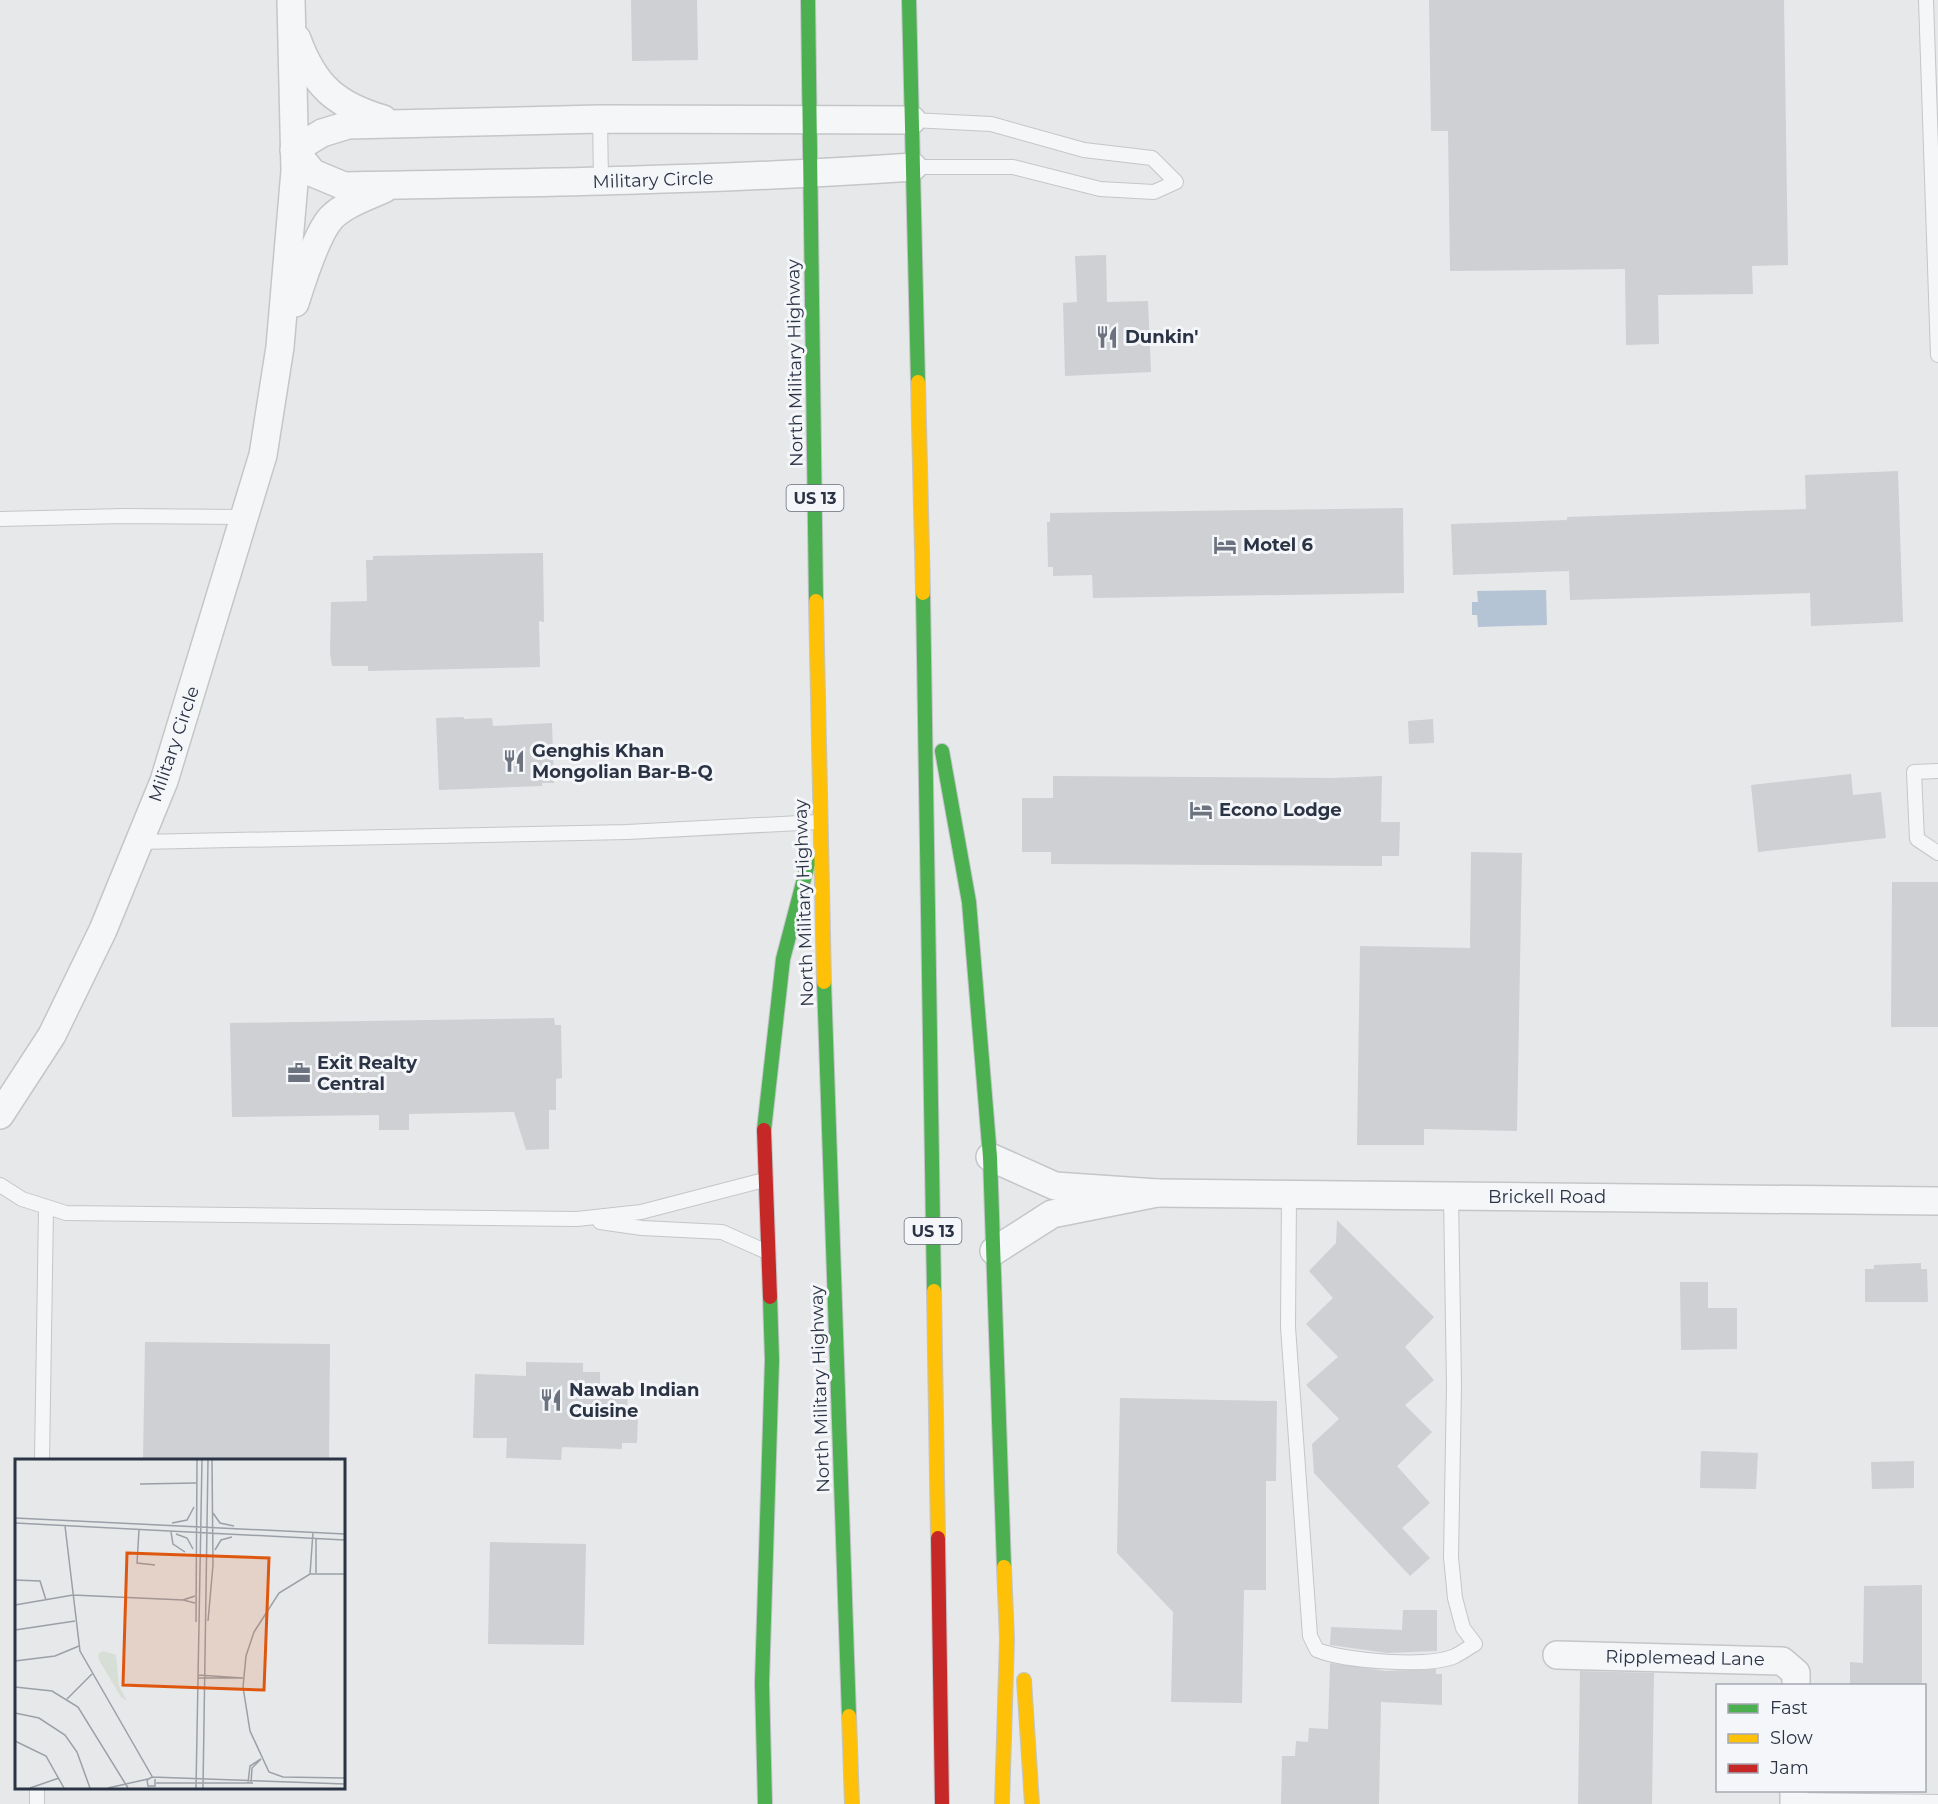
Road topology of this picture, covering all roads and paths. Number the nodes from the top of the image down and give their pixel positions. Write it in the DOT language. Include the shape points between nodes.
graph roads {
  1 [pos="808,0"];
  2 [pos="909,0"];
  3 [pos="1926,0"];
  4 [pos="292,13"];
  5 [pos="600,119"];
  6 [pos="809,119"];
  7 [pos="912,120"];
  8 [pos="401,124"];
  9 [pos="294,150"];
  10 [pos="913,167"];
  11 [pos="810,174"];
  12 [pos="601,181"];
  13 [pos="392,185"];
  14 [pos="280,347"];
  15 [pos="1938,355"];
  16 [pos="242,517"];
  17 [pos="0,519"];
  18 [pos="924,658"];
  19 [pos="1938,771"];
  20 [pos="819,822"];
  21 [pos="139,842"];
  22 [pos="1938,853"];
  23 [pos="0,1115"];
  24 [pos="990,1157"];
  25 [pos="764,1180"];
  26 [pos="0,1185"];
  27 [pos="1156,1193"];
  28 [pos="1289,1194"];
  29 [pos="1451,1196"];
  30 [pos="1938,1201"];
  31 [pos="46,1209"];
  32 [pos="577,1219"];
  33 [pos="994,1251"];
  34 [pos="767,1252"];
  35 [pos="42,1459"];
  36 [pos="1002,1473"];
  37 [pos="1021,1635"];
  38 [pos="1557,1655"];
  39 [pos="1024,1669"];
  40 [pos="1796,1684"];
  41 [pos="1794,1798"];
  42 [pos="1938,1802"];
  43 [pos="765,1804"];
  44 [pos="852,1804"];
  45 [pos="942,1804"];
  46 [pos="1002,1804"];
  47 [pos="1032,1804"];
  1 -- 6 [label="main road, North Military Highway / US 13"];
  2 -- 7 [label="main road, US 13"];
  3 -- 15 [label="lane"];
  4 -- 8 [label="street, Military Circle" via="306,65 331,96 359,111"];
  4 -- 9 [label="street, Military Circle"];
  5 -- 6 [label="street, Military Circle"];
  5 -- 8 [label="street, Military Circle"];
  5 -- 12 [label="lane"];
  6 -- 7 [label="street, Military Circle"];
  6 -- 11 [label="main road, North Military Highway / US 13"];
  7 -- 10 [label="main road, US 13"];
  7 -- 10 [label="lane" via="991,123 1084,150 1152,158 1176,182 1154,192 1100,189 1012,167"];
  8 -- 9 [label="street, Military Circle" via="348,125 322,133"];
  9 -- 13 [label="street, Military Circle" via="303,163 324,179 344,186"];
  9 -- 14 [label="street, Military Circle"];
  10 -- 11 [label="street, Military Circle"];
  10 -- 18 [label="main road, US 13"];
  11 -- 12 [label="street, Military Circle"];
  11 -- 20 [label="main road, North Military Highway / US 13"];
  12 -- 13 [label="street, Military Circle"];
  13 -- 14 [label="street, Military Circle" via="354,202 331,219 308,262"];
  14 -- 16 [label="street, Military Circle" via="263,455"];
  16 -- 17 [label="lane"];
  16 -- 21 [label="street, Military Circle" via="201,665 164,781"];
  18 -- 24 [label="main road" via="969,902"];
  18 -- 45 [label="main road, US 13"];
  19 -- 22 [label="lane" via="1914,772 1917,839"];
  20 -- 21 [label="lane" via="627,832"];
  20 -- 25 [label="main road" via="783,959 764,1130"];
  20 -- 44 [label="main road, North Military Highway / US 13"];
  21 -- 23 [label="street, Military Circle" via="103,930 52,1035"];
  24 -- 27 [label="street, Brickell Road" via="1054,1186"];
  24 -- 33 [label="main road"];
  25 -- 32 [label="lane" via="641,1212"];
  25 -- 34 [label="main road"];
  26 -- 31 [label="lane"];
  27 -- 28 [label="street, Brickell Road"];
  27 -- 33 [label="street, Brickell Road" via="1052,1214"];
  28 -- 29 [label="street, Brickell Road"];
  28 -- 29 [label="lane" via="1287,1327 1310,1636 1317,1650 1332,1656 1418,1662 1453,1657 1474,1644 1463,1628 1455,1598 1451,1557"];
  29 -- 30 [label="street, Brickell Road"];
  31 -- 32 [label="lane" via="66,1213"];
  31 -- 35 [label="lane"];
  32 -- 34 [label="lane" via="642,1228 722,1232"];
  33 -- 36 [label="main road"];
  34 -- 43 [label="main road" via="772,1371 763,1659"];
  36 -- 37 [label="main road"];
  36 -- 46 [label="main road" via="1007,1639"];
  38 -- 40 [label="street, Ripplemead Lane" via="1782,1661 1796,1673"];
  39 -- 47 [label="main road"];
  41 -- 42 [label="lane"];
}
